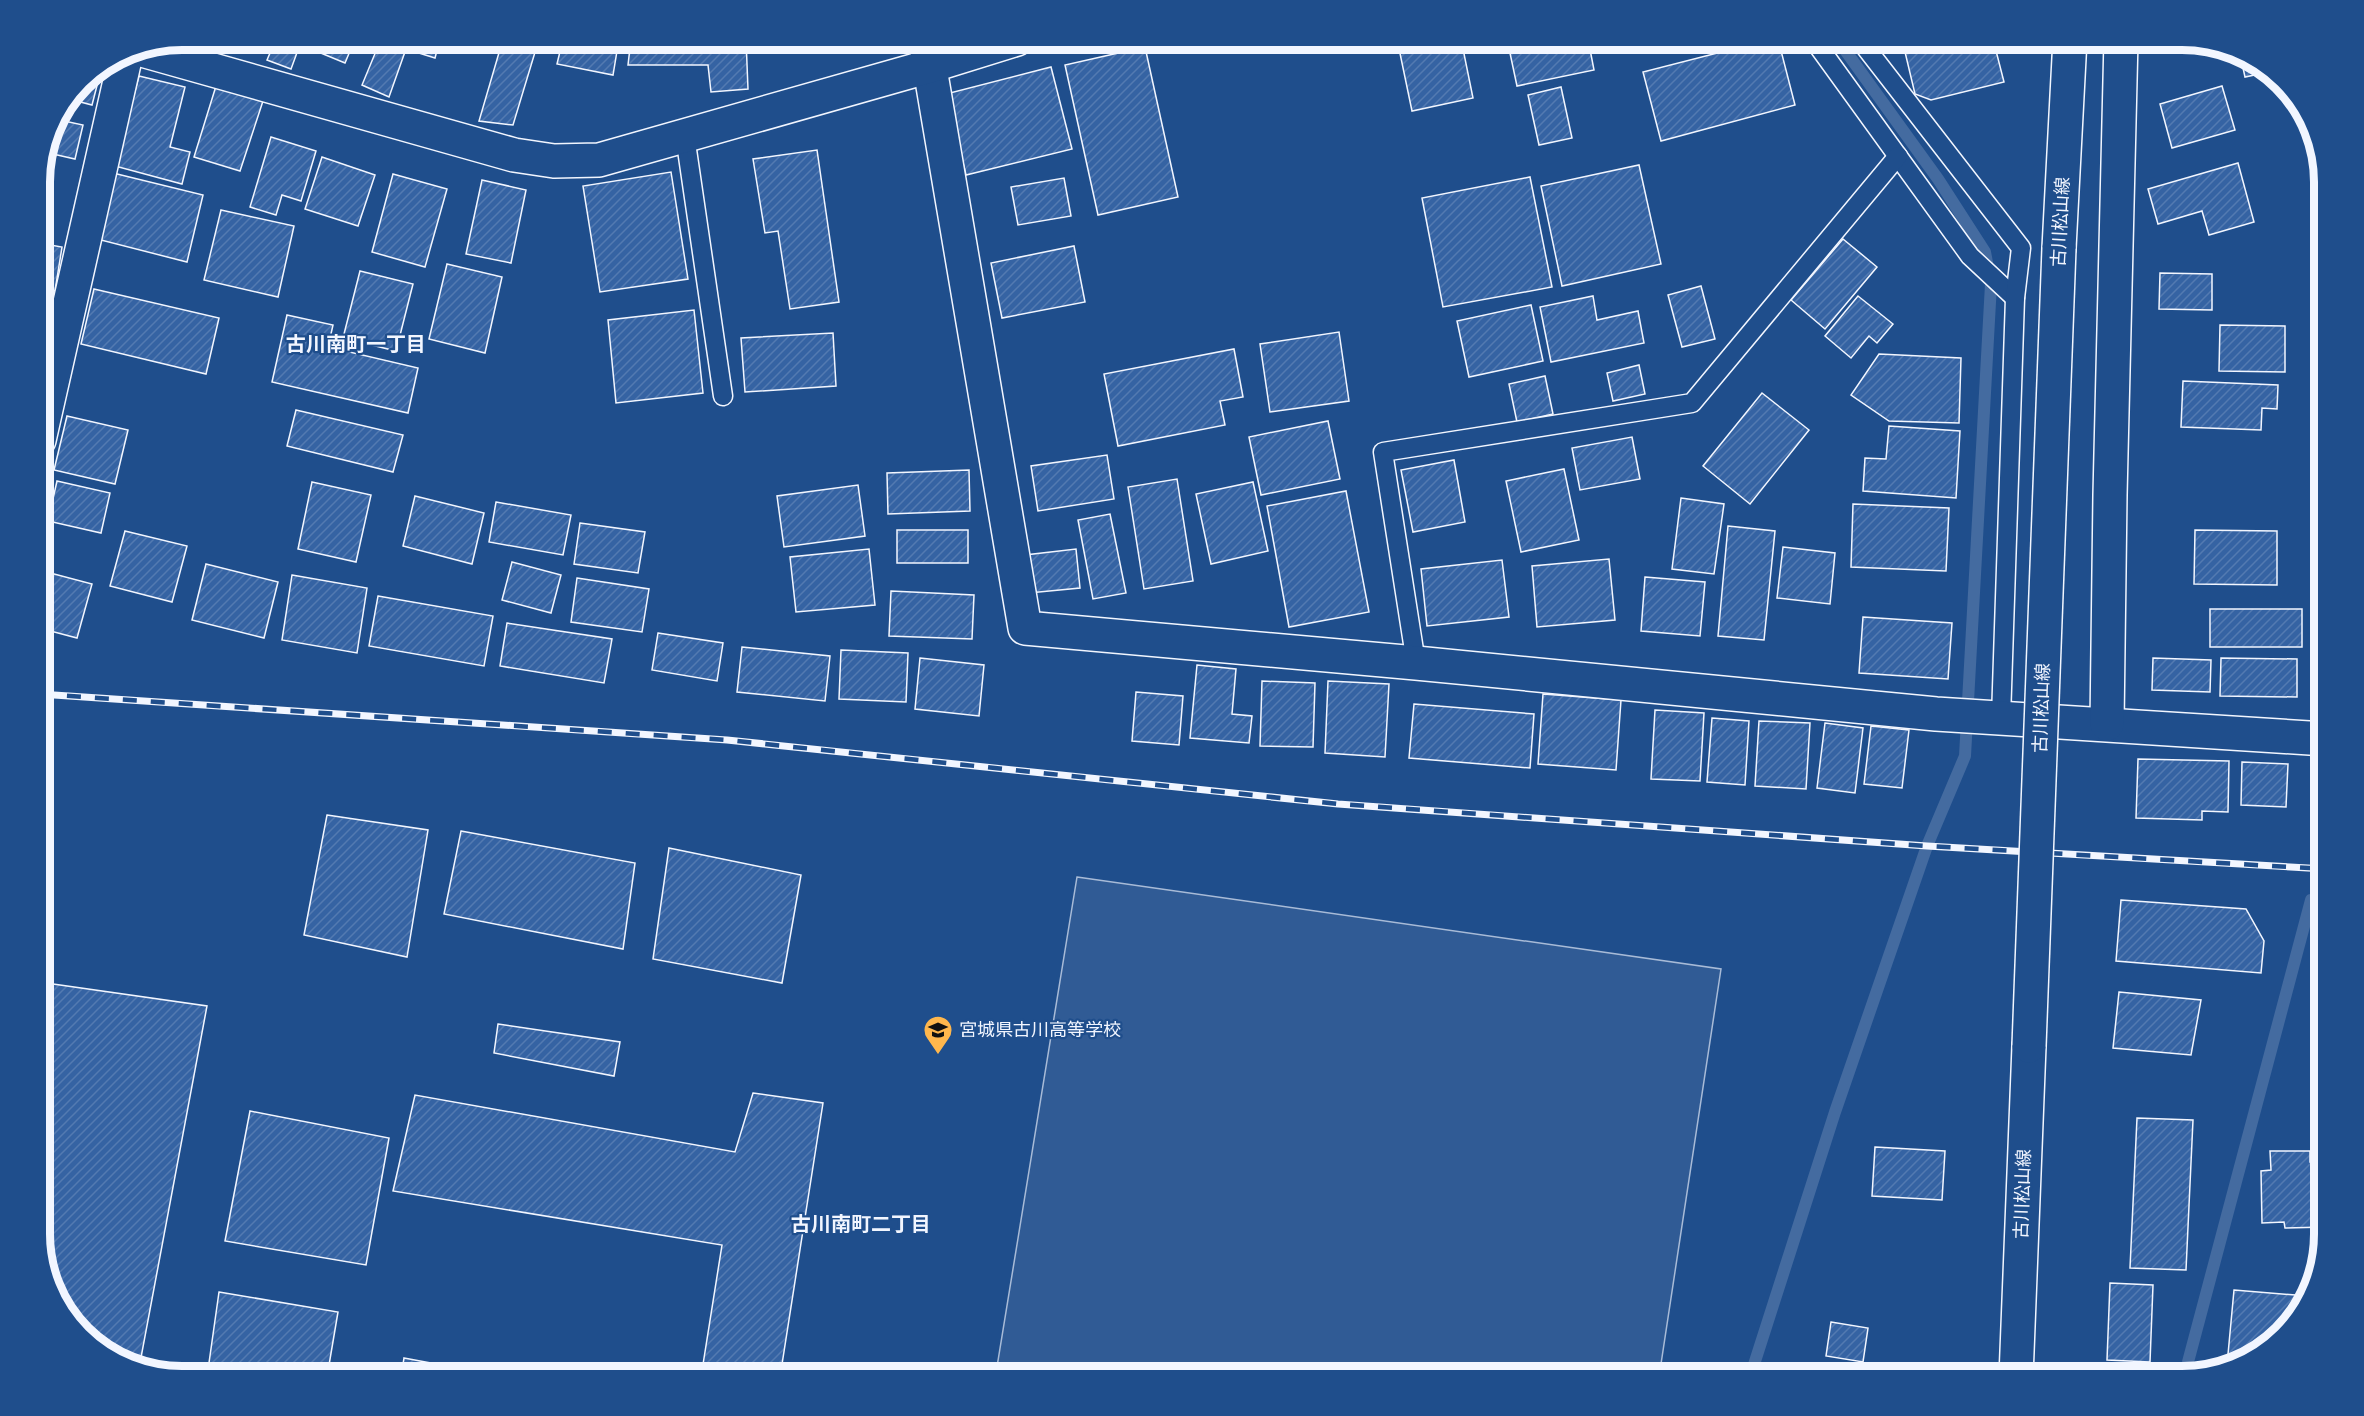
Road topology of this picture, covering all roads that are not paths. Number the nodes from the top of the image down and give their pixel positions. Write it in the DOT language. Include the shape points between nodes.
graph roads {
  1 [pos="1821,50"];
  2 [pos="1868,50"];
  3 [pos="2069,50"];
  4 [pos="2121,50"];
  5 [pos="928,52"];
  6 [pos="152,53"];
  7 [pos="124,63"];
  8 [pos="685,136"];
  9 [pos="1898,156"];
  10 [pos="2015,298"];
  11 [pos="50,391"];
  12 [pos="723,396"];
  13 [pos="1416,663"];
  14 [pos="1997,718"];
  15 [pos="2107,724"];
  16 [pos="2314,738"];
  17 [pos="2016,1366"];
  1 -- 9 [label="lane"];
  2 -- 10 [label="lane" via="2021,248"];
  3 -- 17 [label="street, 古川松山線, bridge"];
  4 -- 15 [label="street"];
  5 -- 8 [label="street"];
  5 -- 13 [label="street" via="1025,628"];
  6 -- 8 [label="street" via="514,155 554,161 599,160"];
  7 -- 11 [label="street"];
  8 -- 12 [label="lane"];
  9 -- 10 [label="lane" via="1970,256"];
  9 -- 13 [label="lane" via="1692,403 1383,452"];
  10 -- 14 [label="lane"];
  13 -- 14 [label="street"];
  14 -- 15 [label="street"];
  15 -- 16 [label="street"];
}
